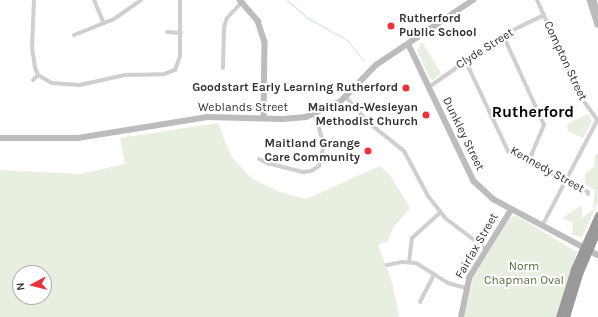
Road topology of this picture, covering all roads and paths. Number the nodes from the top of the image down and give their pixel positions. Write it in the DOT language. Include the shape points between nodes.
graph roads {
  1 [pos="34,0"];
  2 [pos="94,0"];
  3 [pos="141,0"];
  4 [pos="180,0"];
  5 [pos="473,0"];
  6 [pos="537,0"];
  7 [pos="590,0"];
  8 [pos="594,0"];
  9 [pos="241,1"];
  10 [pos="598,13"];
  11 [pos="544,15"];
  12 [pos="104,23"];
  13 [pos="598,25"];
  14 [pos="167,32"];
  15 [pos="181,33"];
  16 [pos="74,35"];
  17 [pos="503,35"];
  18 [pos="409,45"];
  19 [pos="465,60"];
  20 [pos="223,68"];
  21 [pos="38,75"];
  22 [pos="33,80"];
  23 [pos="429,87"];
  24 [pos="346,97"];
  25 [pos="315,115"];
  26 [pos="264,118"];
  27 [pos="597,119"];
  28 [pos="0,138"];
  29 [pos="259,159"];
  30 [pos="528,161"];
  31 [pos="566,180"];
  32 [pos="588,194"];
  33 [pos="511,210"];
  34 [pos="440,213"];
  35 [pos="598,215"];
  36 [pos="542,226"];
  37 [pos="598,230"];
  38 [pos="486,249"];
  39 [pos="586,249"];
  40 [pos="598,255"];
  41 [pos="409,262"];
  42 [pos="387,265"];
  43 [pos="434,274"];
  44 [pos="465,288"];
  45 [pos="420,302"];
  46 [pos="461,317"];
  47 [pos="561,317"];
  1 -- 21 [label="street" via="32,59"];
  2 -- 12 [label="street"];
  3 -- 12 [label="street" via="128,11"];
  4 -- 15 [label="street"];
  5 -- 18 [label="street, Weblands Street"];
  6 -- 11 [label="street, Compton Street"];
  7 -- 13 [label="street"];
  8 -- 10 [label="street"];
  9 -- 20 [label="street" via="227,18 224,27"];
  9 -- 26 [label="street" via="258,20 265,42"];
  11 -- 17 [label="street, Clyde Street"];
  11 -- 27 [label="street, Compton Street" via="580,96"];
  12 -- 16 [label="street"];
  14 -- 15 [label="street"];
  15 -- 21 [label="street" via="179,64 170,73 125,75 80,85 52,83"];
  17 -- 19 [label="street, Clyde Street"];
  17 -- 30 [label="street" via="544,125"];
  18 -- 23 [label="street, Dunkley Street"];
  18 -- 24 [label="street, Weblands Street" via="369,71"];
  19 -- 23 [label="street, Clyde Street"];
  19 -- 30 [label="street, Kennedy Street" via="508,150"];
  21 -- 22 [label="street"];
  23 -- 33 [label="street, Dunkley Street" via="474,181 488,195"];
  24 -- 25 [label="street, Weblands Street"];
  24 -- 34 [label="street" via="369,123 404,151"];
  25 -- 26 [label="street, Weblands Street" via="292,119"];
  25 -- 29 [label="street" via="324,145 319,166 303,172 267,164"];
  26 -- 28 [label="street, Weblands Street" via="204,117 73,139"];
  27 -- 31 [label="street"];
  30 -- 31 [label="street, Kennedy Street"];
  31 -- 32 [label="street, Kennedy Street"];
  31 -- 36 [label="street"];
  33 -- 36 [label="street, Dunkley Street"];
  33 -- 38 [label="street, Fairfax Street"];
  34 -- 38 [label="street" via="457,230"];
  34 -- 41 [label="street" via="412,238"];
  35 -- 39 [label="highway"];
  36 -- 39 [label="street, Dunkley Street"];
  37 -- 39 [label="highway"];
  38 -- 44 [label="street, Fairfax Street"];
  39 -- 40 [label="street, Dunkley Street"];
  39 -- 47 [label="highway"];
  41 -- 42 [label="street"];
  41 -- 43 [label="street" via="422,266"];
  43 -- 44 [label="street" via="448,283"];
  43 -- 45 [label="street"];
  44 -- 46 [label="street, Fairfax Street"];
}
